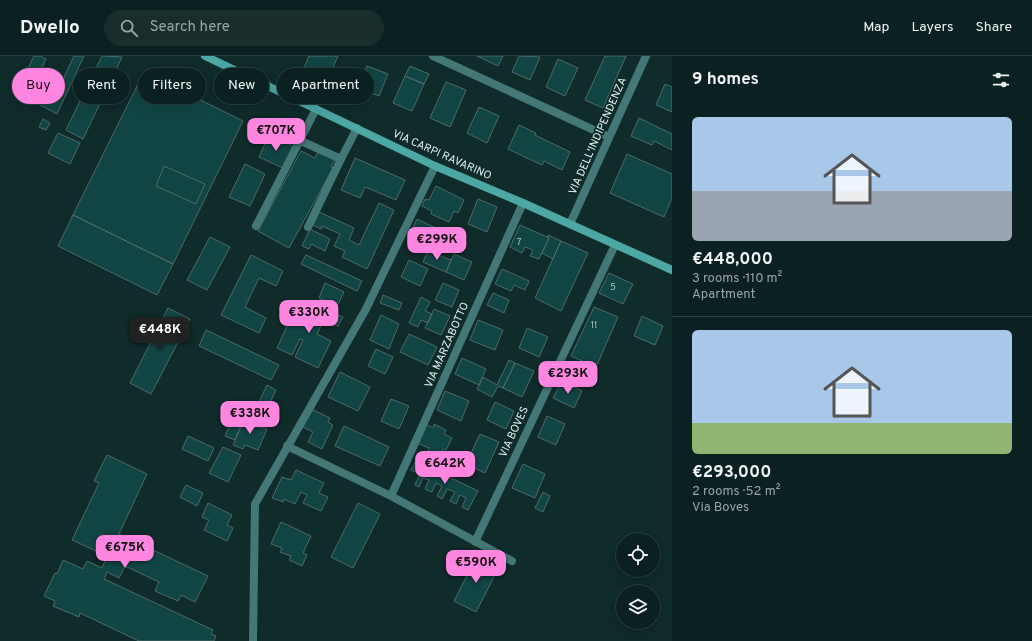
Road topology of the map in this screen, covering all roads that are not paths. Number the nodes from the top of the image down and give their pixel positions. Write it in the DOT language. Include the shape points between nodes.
graph roads {
  1 [pos="205,56"];
  2 [pos="432,56"];
  3 [pos="646,56"];
  4 [pos="316,109"];
  5 [pos="357,128"];
  6 [pos="609,137"];
  7 [pos="301,141"];
  8 [pos="341,159"];
  9 [pos="435,166"];
  10 [pos="523,203"];
  11 [pos="570,224"];
  12 [pos="256,226"];
  13 [pos="308,227"];
  14 [pos="615,245"];
  15 [pos="672,270"];
  16 [pos="287,446"];
  17 [pos="391,496"];
  18 [pos="475,542"];
  19 [pos="512,561"];
  20 [pos="253,641"];
  1 -- 4 [label="main road, VIA CARPI RAVARINO"];
  2 -- 6 [label="street"];
  3 -- 6 [label="street, VIA DELL'INDIPENDENZA"];
  4 -- 5 [label="main road, VIA CARPI RAVARINO"];
  4 -- 7 [label="street"];
  5 -- 8 [label="street"];
  5 -- 9 [label="main road, VIA CARPI RAVARINO"];
  6 -- 11 [label="street, VIA DELL'INDIPENDENZA"];
  7 -- 8 [label="street"];
  7 -- 12 [label="street"];
  8 -- 13 [label="street"];
  9 -- 10 [label="main road, VIA CARPI RAVARINO"];
  9 -- 16 [label="street" via="366,309"];
  10 -- 11 [label="main road, VIA CARPI RAVARINO"];
  10 -- 17 [label="street, VIA MARZABOTTO"];
  11 -- 14 [label="main road, VIA CARPI RAVARINO"];
  14 -- 15 [label="main road, VIA CARPI RAVARINO"];
  14 -- 18 [label="street, VIA BOVES"];
  16 -- 17 [label="street"];
  16 -- 20 [label="street" via="255,504"];
  17 -- 18 [label="street"];
  18 -- 19 [label="street"];
}
